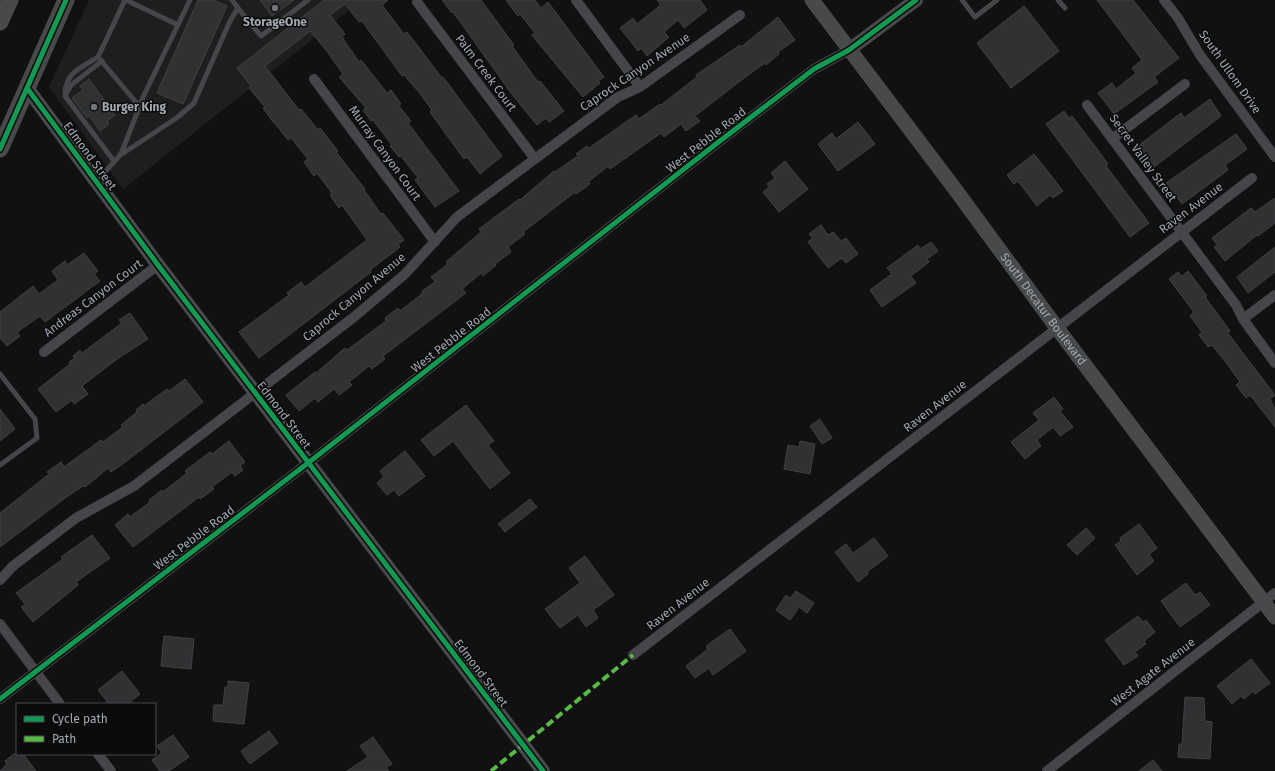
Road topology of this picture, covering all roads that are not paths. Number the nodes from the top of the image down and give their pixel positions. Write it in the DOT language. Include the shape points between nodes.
graph roads {
  1 [pos="10,0"];
  2 [pos="66,0"];
  3 [pos="125,0"];
  4 [pos="190,0"];
  5 [pos="232,0"];
  6 [pos="308,0"];
  7 [pos="576,0"];
  8 [pos="812,0"];
  9 [pos="916,0"];
  10 [pos="962,0"];
  11 [pos="997,0"];
  12 [pos="1058,0"];
  13 [pos="1164,0"];
  14 [pos="417,2"];
  15 [pos="238,8"];
  16 [pos="1065,8"];
  17 [pos="740,15"];
  18 [pos="0,22"];
  19 [pos="178,25"];
  20 [pos="849,50"];
  21 [pos="100,59"];
  22 [pos="314,79"];
  23 [pos="1185,84"];
  24 [pos="640,87"];
  25 [pos="27,88"];
  26 [pos="65,96"];
  27 [pos="1087,104"];
  28 [pos="140,108"];
  29 [pos="1112,139"];
  30 [pos="0,149"];
  31 [pos="121,154"];
  32 [pos="1275,157"];
  33 [pos="535,159"];
  34 [pos="114,162"];
  35 [pos="1252,178"];
  36 [pos="96,182"];
  37 [pos="1181,232"];
  38 [pos="435,242"];
  39 [pos="158,265"];
  40 [pos="1275,295"];
  41 [pos="1243,319"];
  42 [pos="1057,328"];
  43 [pos="44,352"];
  44 [pos="1275,363"];
  45 [pos="0,374"];
  46 [pos="254,392"];
  47 [pos="308,463"];
  48 [pos="0,465"];
  49 [pos="0,580"];
  50 [pos="1269,597"];
  51 [pos="1275,617"];
  52 [pos="0,624"];
  53 [pos="633,655"];
  54 [pos="36,671"];
  55 [pos="0,699"];
  56 [pos="59,703"];
  57 [pos="99,755"];
  58 [pos="110,771"];
  59 [pos="543,771"];
  60 [pos="1047,771"];
  1 -- 18 [label="highway"];
  2 -- 25 [label="highway"];
  3 -- 19 [label="lane"];
  3 -- 21 [label="lane"];
  4 -- 19 [label="lane"];
  5 -- 15 [label="lane"];
  6 -- 15 [label="lane" via="261,36"];
  7 -- 24 [label="street"];
  8 -- 20 [label="main road, South Decatur Boulevard"];
  9 -- 20 [label="street, West Pebble Road"];
  10 -- 11 [label="lane" via="975,17"];
  12 -- 16 [label="lane"];
  13 -- 32 [label="street, South Ullom Drive" via="1200,55"];
  14 -- 33 [label="street, Palm Creek Court"];
  15 -- 31 [label="lane" via="194,103 178,117"];
  17 -- 24 [label="street, Caprock Canyon Avenue"];
  19 -- 28 [label="lane"];
  20 -- 42 [label="main road, South Decatur Boulevard"];
  20 -- 47 [label="street, West Pebble Road" via="814,69"];
  21 -- 26 [label="lane" via="71,86"];
  21 -- 26 [label="lane" via="73,72 66,84"];
  21 -- 28 [label="lane"];
  22 -- 38 [label="street, Murray Canyon Court"];
  23 -- 29 [label="street"];
  24 -- 33 [label="street, Caprock Canyon Avenue" via="618,97"];
  25 -- 30 [label="highway"];
  25 -- 36 [label="street, Edmond Street"];
  26 -- 34 [label="lane"];
  27 -- 29 [label="street, Secret Valley Street"];
  28 -- 31 [label="lane"];
  29 -- 37 [label="street, Secret Valley Street"];
  31 -- 34 [label="lane"];
  33 -- 38 [label="street, Caprock Canyon Avenue" via="457,217"];
  34 -- 36 [label="lane"];
  35 -- 37 [label="street, Raven Avenue"];
  36 -- 39 [label="street, Edmond Street"];
  37 -- 41 [label="street, Secret Valley Street" via="1236,304"];
  37 -- 42 [label="street, Raven Avenue"];
  38 -- 46 [label="street, Caprock Canyon Avenue" via="406,274 354,317"];
  39 -- 43 [label="street, Andreas Canyon Court"];
  39 -- 46 [label="street, Edmond Street"];
  40 -- 41 [label="street"];
  41 -- 44 [label="street, Secret Valley Street"];
  42 -- 50 [label="main road, South Decatur Boulevard"];
  42 -- 53 [label="street, Raven Avenue"];
  45 -- 48 [label="lane" via="35,419 36,438"];
  46 -- 47 [label="street, Edmond Street"];
  46 -- 49 [label="street, Caprock Canyon Avenue" via="134,486 76,518 13,566"];
  47 -- 54 [label="street, West Pebble Road"];
  47 -- 59 [label="street, Edmond Street"];
  50 -- 51 [label="main road, South Decatur Boulevard"];
  50 -- 60 [label="street, West Agate Avenue"];
  52 -- 54 [label="street"];
  54 -- 55 [label="street, West Pebble Road"];
  54 -- 56 [label="street"];
  57 -- 58 [label="street"];
}
